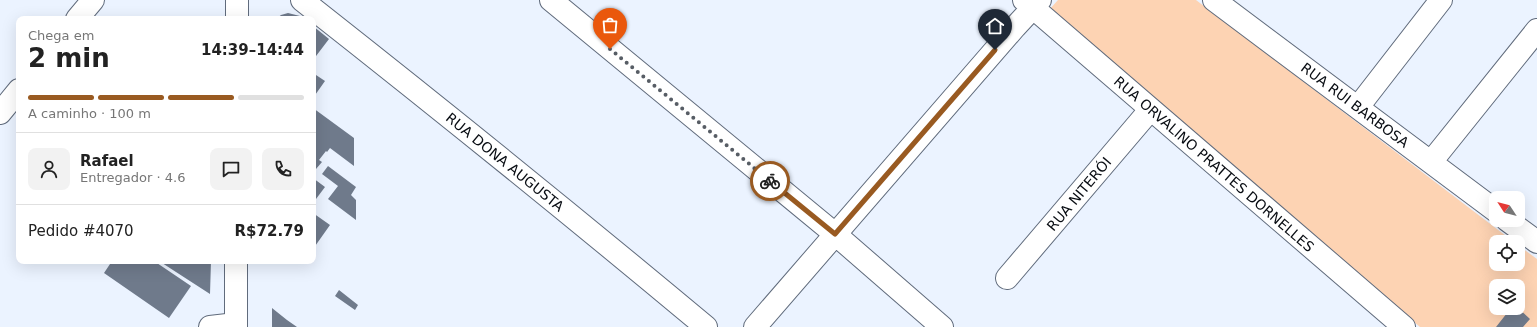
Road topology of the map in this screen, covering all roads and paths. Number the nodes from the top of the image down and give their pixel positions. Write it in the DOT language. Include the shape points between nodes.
graph roads {
  1 [pos="93,0"];
  2 [pos="237,0"];
  3 [pos="302,0"];
  4 [pos="551,0"];
  5 [pos="1441,0"];
  6 [pos="1032,3"];
  7 [pos="1224,3"];
  8 [pos="80,16"];
  9 [pos="237,16"];
  10 [pos="1537,30"];
  11 [pos="16,93"];
  12 [pos="1358,107"];
  13 [pos="1150,110"];
  14 [pos="0,112"];
  15 [pos="1431,162"];
  16 [pos="1489,206"];
  17 [pos="1522,227"];
  18 [pos="1534,233"];
  19 [pos="835,234"];
  20 [pos="236,264"];
  21 [pos="1007,278"];
  22 [pos="236,326"];
  23 [pos="210,327"];
  24 [pos="706,327"];
  25 [pos="755,327"];
  26 [pos="942,327"];
  27 [pos="1404,327"];
  1 -- 8 [label="street"];
  2 -- 9 [label="street"];
  3 -- 24 [label="street, RUA DONA AUGUSTA" via="437,106"];
  4 -- 19 [label="street"];
  5 -- 12 [label="street"];
  6 -- 13 [label="street, RUA ORVALINO PRATTES DORNELLES"];
  6 -- 19 [label="street"];
  7 -- 12 [label="street, RUA RUI BARBOSA"];
  10 -- 15 [label="street"];
  11 -- 14 [label="street"];
  12 -- 15 [label="street, RUA RUI BARBOSA"];
  13 -- 21 [label="street, RUA NITERÓI"];
  13 -- 27 [label="street, RUA ORVALINO PRATTES DORNELLES"];
  15 -- 16 [label="street, RUA RUI BARBOSA"];
  17 -- 18 [label="street"];
  19 -- 25 [label="street"];
  19 -- 26 [label="street"];
  20 -- 22 [label="street"];
  22 -- 23 [label="street"];
}
